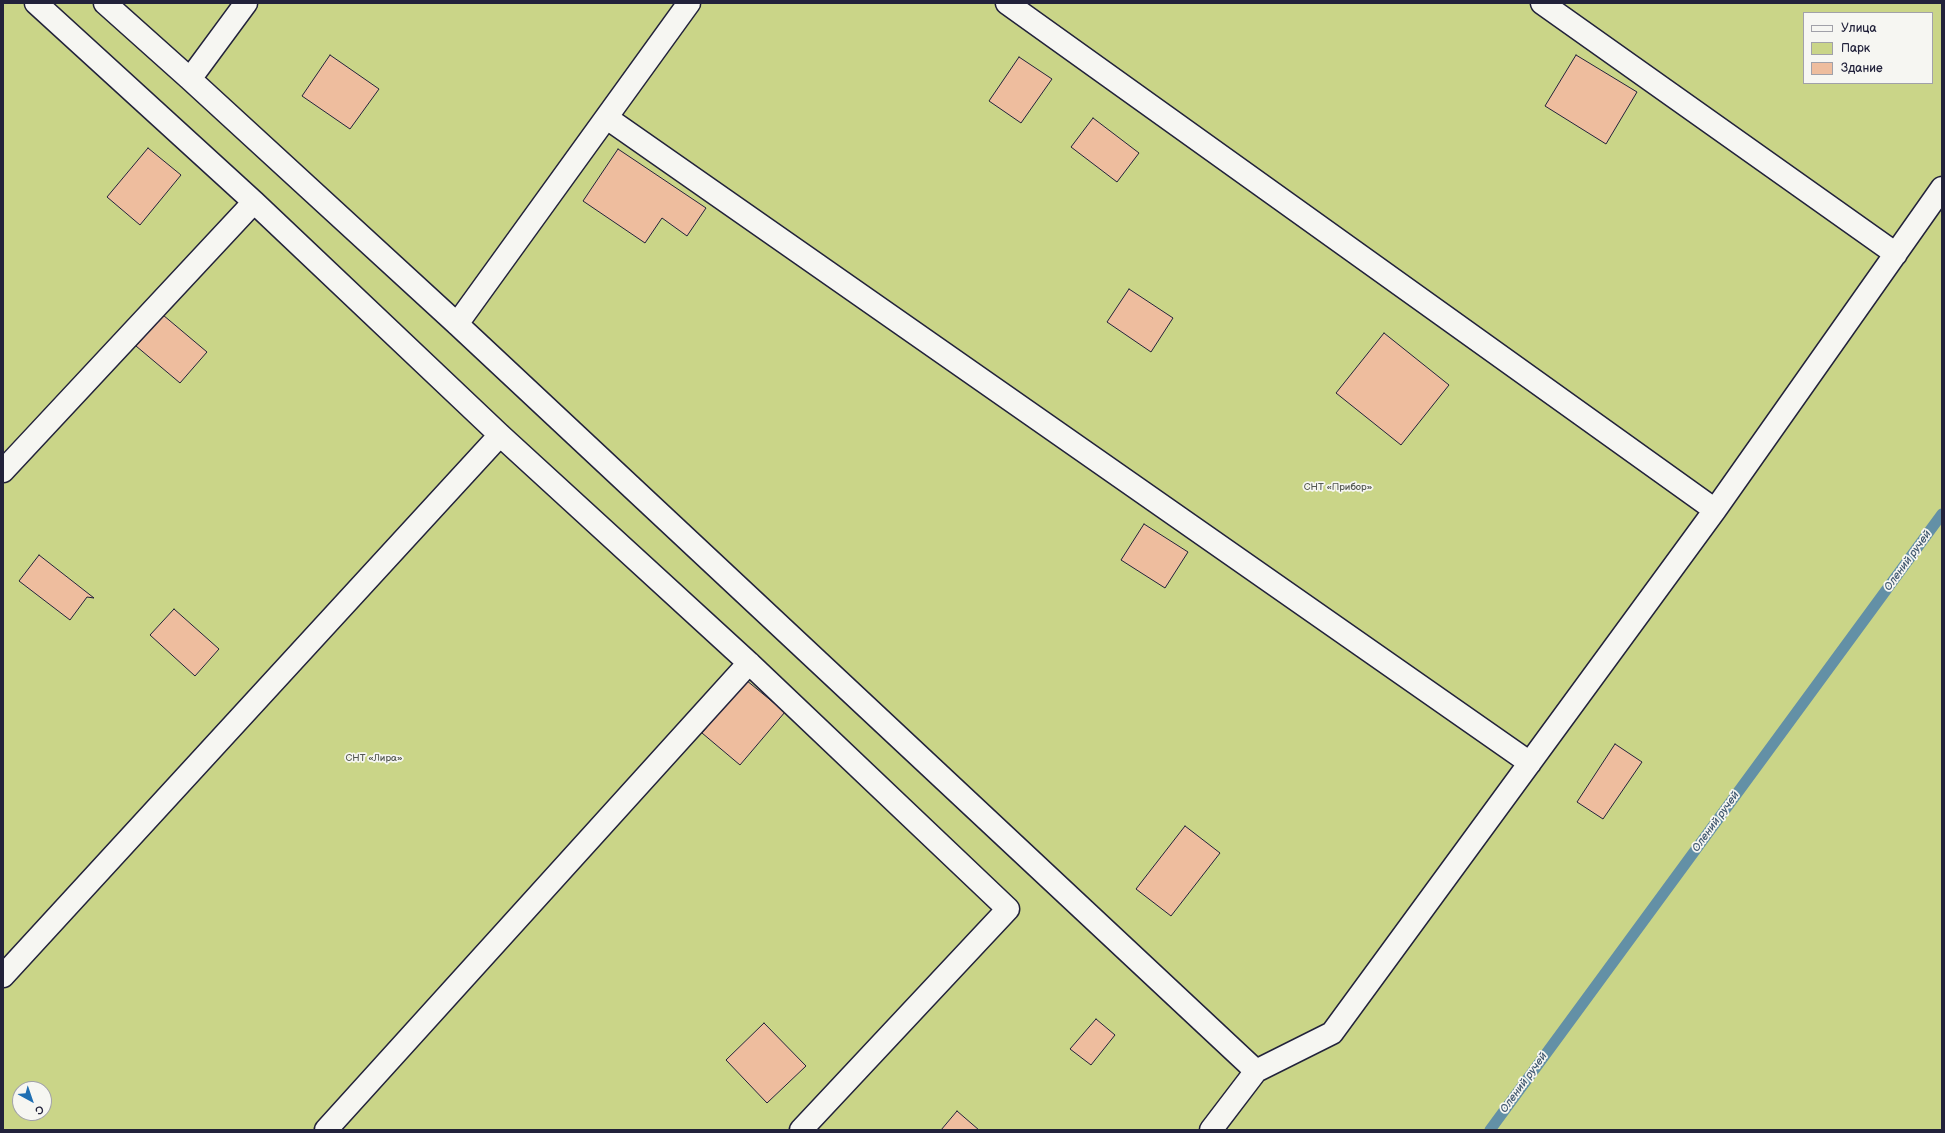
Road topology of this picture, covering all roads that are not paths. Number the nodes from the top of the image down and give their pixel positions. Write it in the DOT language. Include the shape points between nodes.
graph roads {
  1 [pos="36,3"];
  2 [pos="105,3"];
  3 [pos="246,3"];
  4 [pos="689,3"];
  5 [pos="1007,3"];
  6 [pos="1542,3"];
  7 [pos="190,79"];
  8 [pos="607,118"];
  9 [pos="1942,188"];
  10 [pos="254,202"];
  11 [pos="1896,254"];
  12 [pos="457,324"];
  13 [pos="500,435"];
  14 [pos="3,471"];
  15 [pos="1714,510"];
  16 [pos="749,663"];
  17 [pos="1530,763"];
  18 [pos="3,976"];
  19 [pos="1256,1071"];
  20 [pos="326,1130"];
  21 [pos="801,1130"];
  22 [pos="1211,1130"];
  1 -- 10 [label="street"];
  2 -- 7 [label="street"];
  3 -- 7 [label="street"];
  4 -- 8 [label="street"];
  5 -- 15 [label="street"];
  6 -- 11 [label="street"];
  7 -- 12 [label="street"];
  8 -- 12 [label="street"];
  8 -- 17 [label="street"];
  9 -- 11 [label="street"];
  10 -- 13 [label="street"];
  10 -- 14 [label="street"];
  11 -- 15 [label="street"];
  12 -- 19 [label="street"];
  13 -- 16 [label="street"];
  13 -- 18 [label="street"];
  15 -- 17 [label="street"];
  16 -- 20 [label="street"];
  16 -- 21 [label="street" via="1008,909"];
  17 -- 19 [label="street" via="1332,1033"];
  19 -- 22 [label="street"];
}
